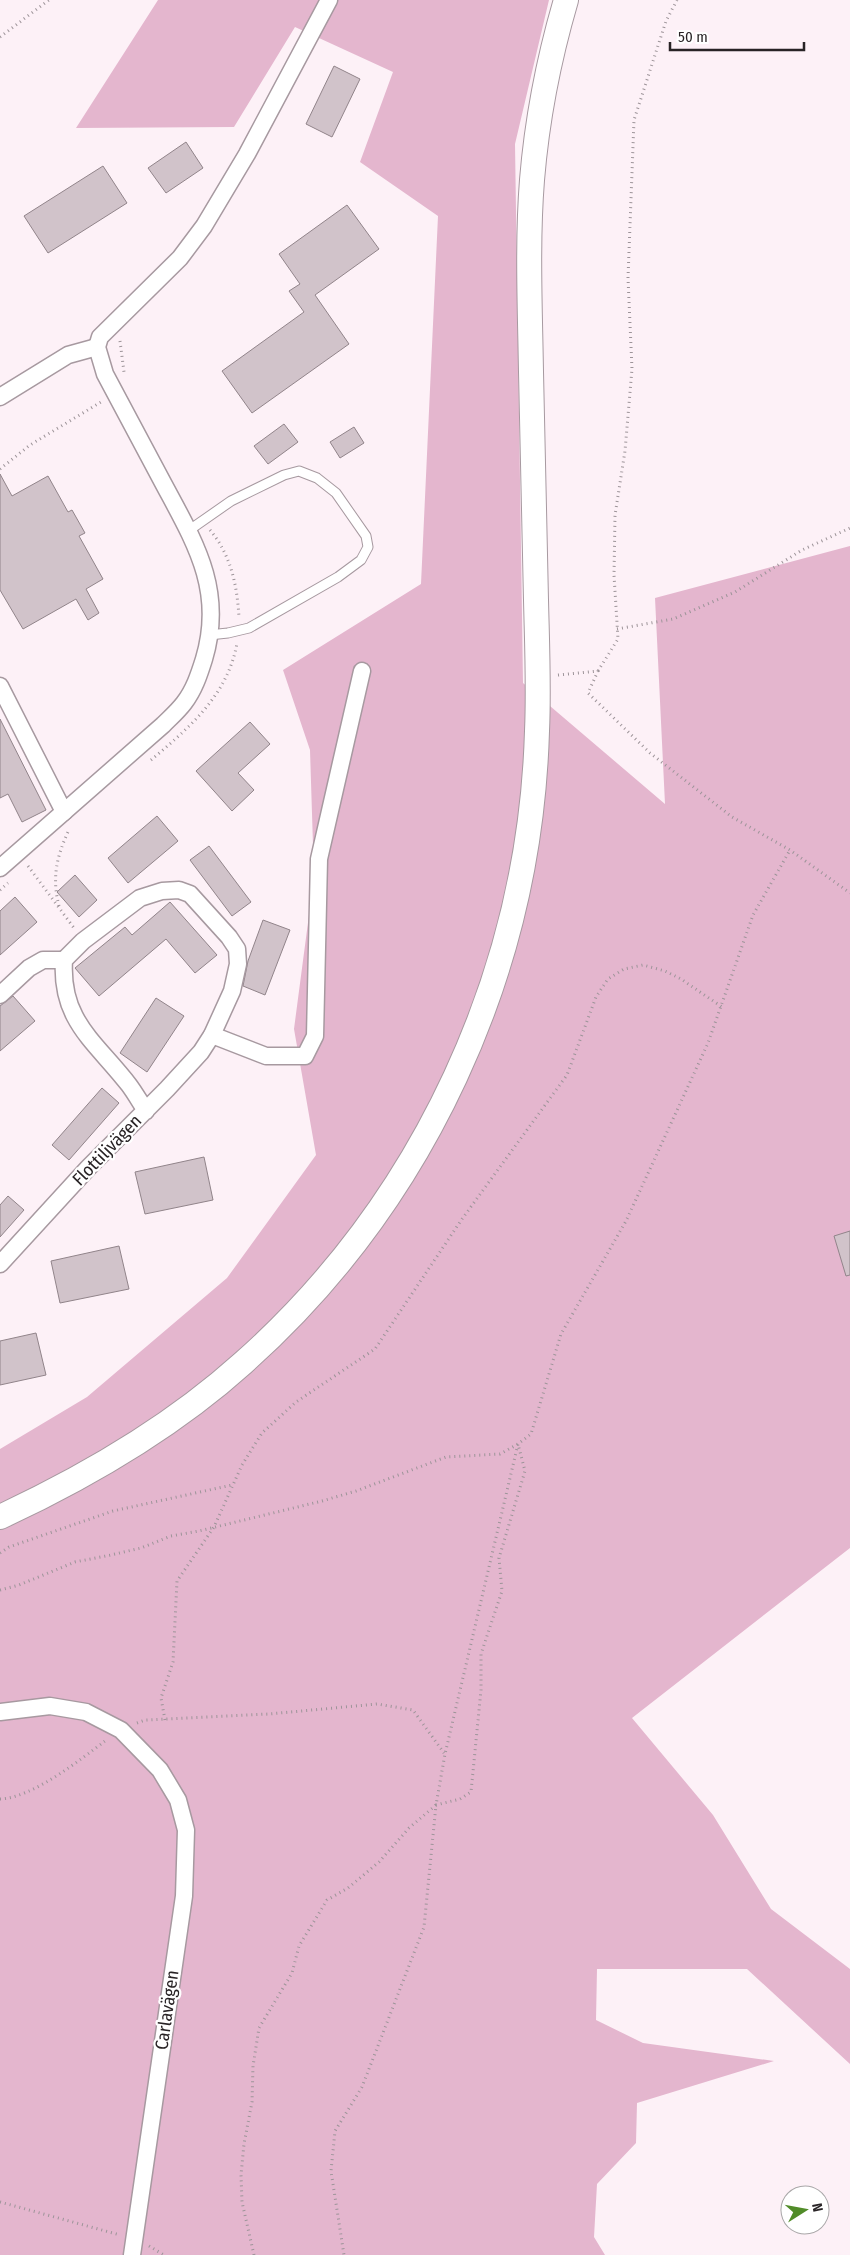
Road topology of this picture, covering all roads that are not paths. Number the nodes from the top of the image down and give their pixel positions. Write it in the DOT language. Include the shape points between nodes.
graph roads {
  1 [pos="329,0"];
  2 [pos="566,0"];
  3 [pos="97,348"];
  4 [pos="0,397"];
  5 [pos="188,531"];
  6 [pos="209,635"];
  7 [pos="362,671"];
  8 [pos="0,686"];
  9 [pos="64,812"];
  10 [pos="0,868"];
  11 [pos="64,960"];
  12 [pos="0,995"];
  13 [pos="212,1035"];
  14 [pos="146,1111"];
  15 [pos="0,1264"];
  16 [pos="0,1516"];
  17 [pos="0,1712"];
  18 [pos="133,2247"];
  1 -- 3 [label="street" via="247,154 204,226 180,258 100,337"];
  2 -- 16 [label="street" via="553,46 532,180 530,334 537,731 528,832 504,952 486,1005 462,1064 402,1175 328,1276 281,1328 240,1366 142,1439 77,1478"];
  3 -- 4 [label="street" via="68,355"];
  3 -- 5 [label="street" via="105,374"];
  5 -- 6 [label="street" via="211,594"];
  5 -- 6 [label="lane" via="232,501 266,483 299,471 316,478 336,493 366,536 368,547 361,560 338,577 264,620 240,630"];
  6 -- 9 [label="street" via="198,679 184,702 163,725"];
  7 -- 13 [label="street" via="319,859 315,1036 305,1056 266,1056"];
  8 -- 9 [label="street"];
  9 -- 10 [label="street"];
  11 -- 12 [label="street" via="43,960 29,968"];
  11 -- 13 [label="street, Flottiljvägen" via="140,898 162,891 179,890 190,894 229,936 236,949 238,964 232,991"];
  11 -- 14 [label="street" via="67,998 77,1020 88,1040 130,1086"];
  13 -- 14 [label="street, Flottiljvägen" via="201,1052"];
  14 -- 15 [label="street, Flottiljvägen" via="88,1168"];
  17 -- 18 [label="street, Carlavägen" via="50,1706 86,1712 121,1730 160,1770 178,1800 186,1830 184,1896"];
}
